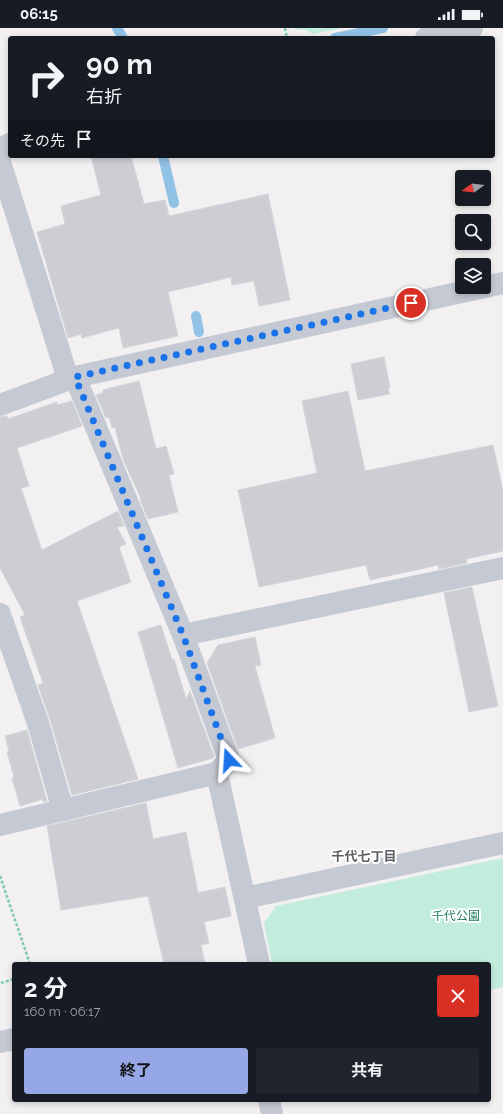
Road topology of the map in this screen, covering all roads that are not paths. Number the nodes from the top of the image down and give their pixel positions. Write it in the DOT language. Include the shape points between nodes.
graph roads {
  1 [pos="472,28"];
  2 [pos="435,36"];
  3 [pos="0,162"];
  4 [pos="503,283"];
  5 [pos="72,378"];
  6 [pos="0,405"];
  7 [pos="503,568"];
  8 [pos="0,614"];
  9 [pos="183,635"];
  10 [pos="217,773"];
  11 [pos="63,810"];
  12 [pos="0,825"];
  13 [pos="503,843"];
  14 [pos="245,898"];
  15 [pos="259,962"];
  16 [pos="12,1039"];
  17 [pos="0,1042"];
  18 [pos="269,1102"];
  19 [pos="272,1114"];
  1 -- 2 [label="street"];
  3 -- 5 [label="street"];
  4 -- 5 [label="street"];
  5 -- 6 [label="street"];
  5 -- 9 [label="street"];
  7 -- 9 [label="street"];
  8 -- 11 [label="street" via="38,723"];
  9 -- 10 [label="street" via="229,760"];
  10 -- 11 [label="street"];
  10 -- 14 [label="street"];
  11 -- 12 [label="street"];
  13 -- 14 [label="street"];
  14 -- 15 [label="street"];
  16 -- 17 [label="street"];
  18 -- 19 [label="street"];
}
